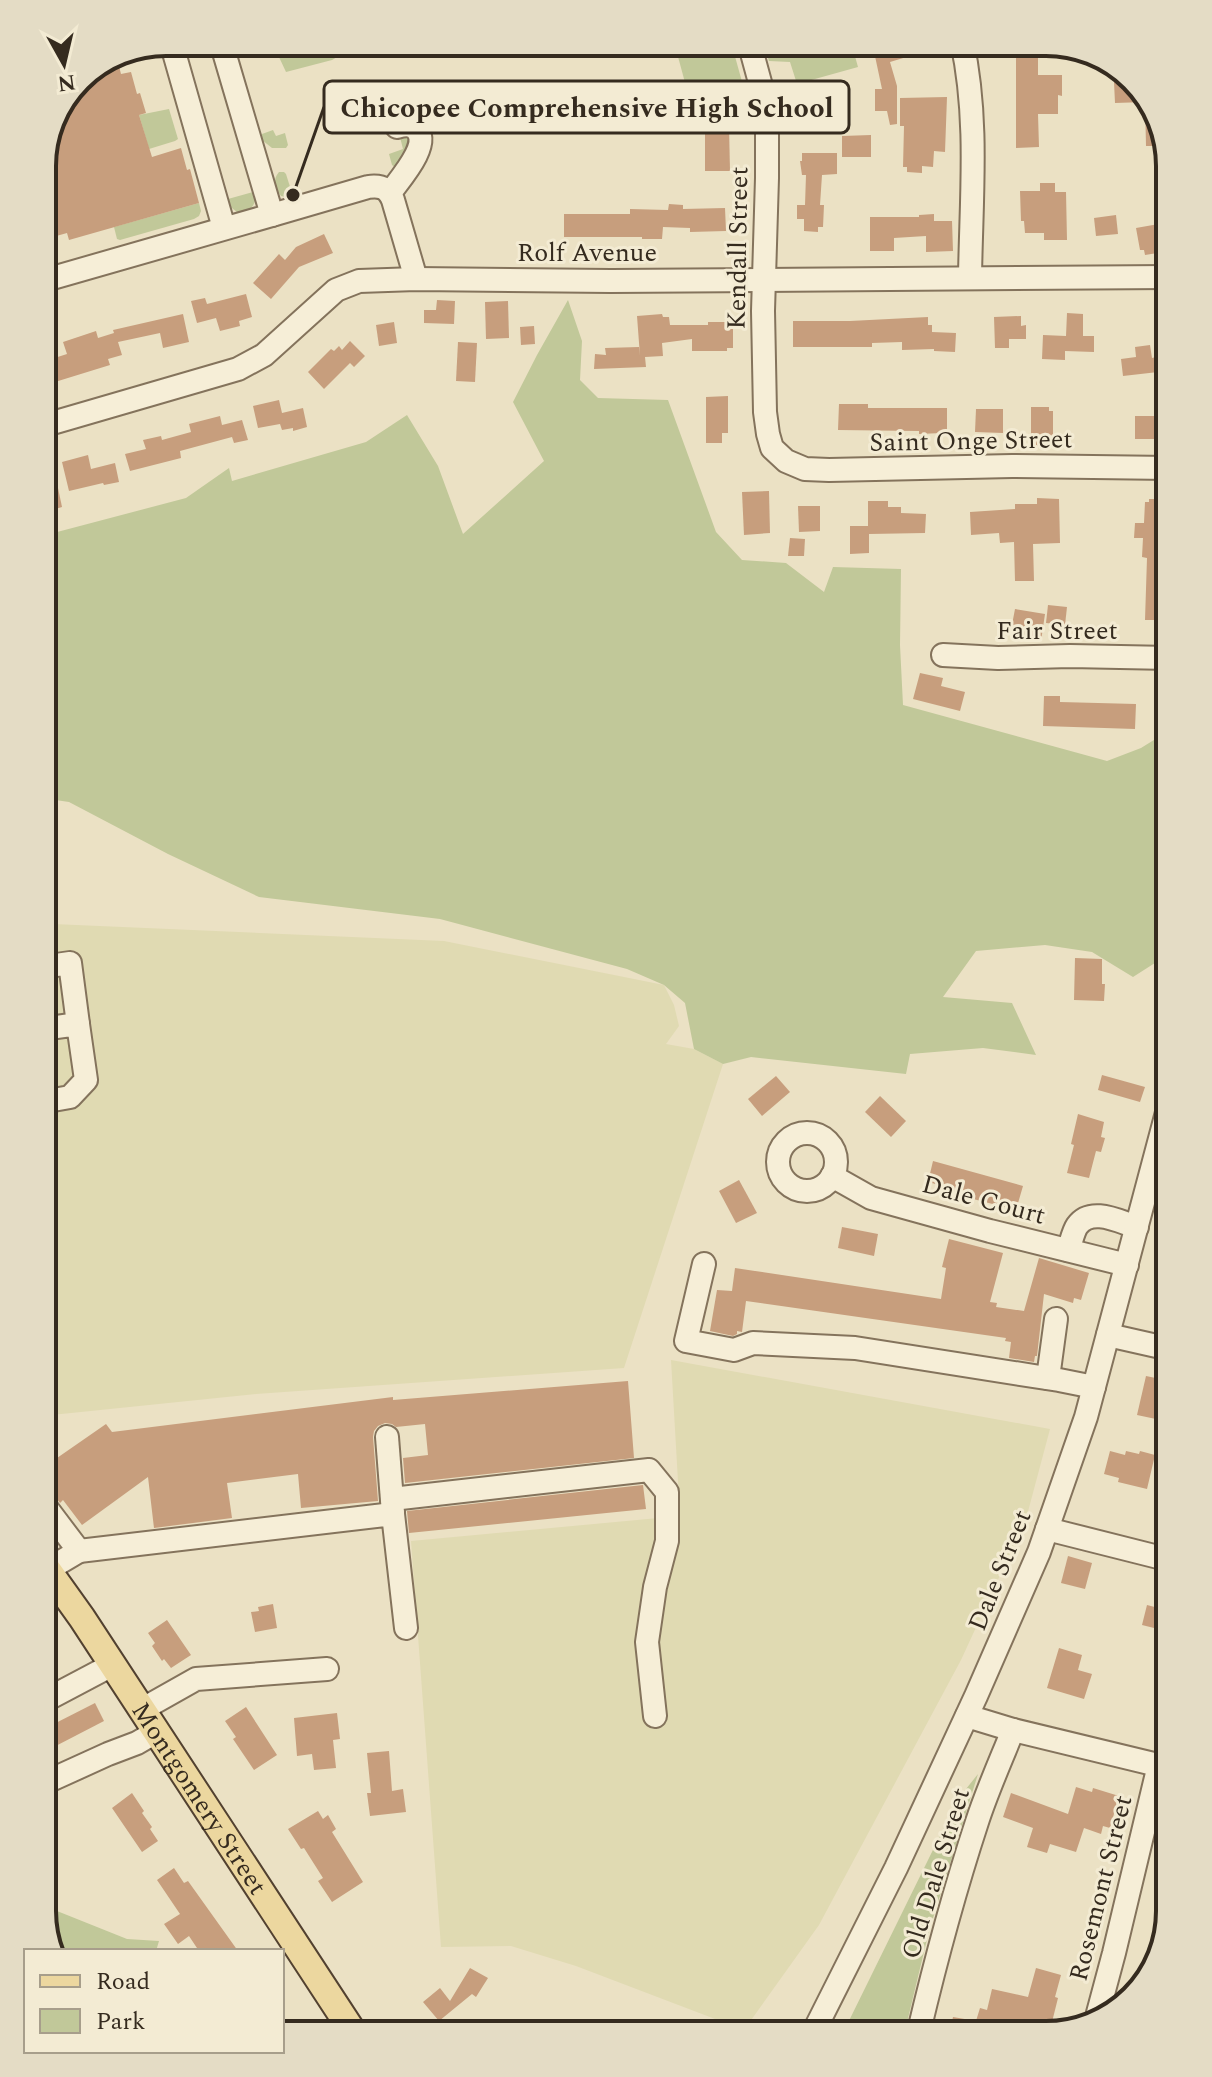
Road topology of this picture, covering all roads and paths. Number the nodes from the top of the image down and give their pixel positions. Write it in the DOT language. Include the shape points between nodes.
graph roads {
  1 [pos="175,56"];
  2 [pos="225,56"];
  3 [pos="753,56"];
  4 [pos="964,56"];
  5 [pos="397,127"];
  6 [pos="390,193"];
  7 [pos="272,215"];
  8 [pos="224,228"];
  9 [pos="56,277"];
  10 [pos="1156,277"];
  11 [pos="970,278"];
  12 [pos="416,279"];
  13 [pos="763,279"];
  14 [pos="56,422"];
  15 [pos="777,454"];
  16 [pos="1156,468"];
  17 [pos="943,655"];
  18 [pos="1156,658"];
  19 [pos="56,965"];
  20 [pos="78,1024"];
  21 [pos="56,1027"];
  22 [pos="56,1100"];
  23 [pos="1156,1154"];
  24 [pos="832,1176"];
  25 [pos="1137,1227"];
  26 [pos="1068,1250"];
  27 [pos="704,1264"];
  28 [pos="1127,1265"];
  29 [pos="1056,1319"];
  30 [pos="1108,1335"];
  31 [pos="1156,1346"];
  32 [pos="1048,1378"];
  33 [pos="1094,1387"];
  34 [pos="387,1437"];
  35 [pos="392,1506"];
  36 [pos="56,1521"];
  37 [pos="1047,1529"];
  38 [pos="79,1551"];
  39 [pos="1156,1556"];
  40 [pos="56,1561"];
  41 [pos="56,1581"];
  42 [pos="406,1628"];
  43 [pos="112,1665"];
  44 [pos="327,1669"];
  45 [pos="56,1695"];
  46 [pos="141,1710"];
  47 [pos="655,1716"];
  48 [pos="967,1716"];
  49 [pos="1013,1730"];
  50 [pos="156,1732"];
  51 [pos="1156,1765"];
  52 [pos="56,1778"];
  53 [pos="1156,1797"];
  54 [pos="1100,2007"];
  55 [pos="346,2021"];
  56 [pos="819,2021"];
  57 [pos="921,2021"];
  1 -- 8 [label="street"];
  2 -- 7 [label="street"];
  3 -- 13 [label="street, Kendall Street" via="767,108"];
  4 -- 11 [label="street" via="971,96"];
  5 -- 6 [label="street" via="416,128 421,146"];
  6 -- 7 [label="street" via="368,187"];
  6 -- 12 [label="street"];
  7 -- 8 [label="street"];
  8 -- 9 [label="street"];
  10 -- 11 [label="street, Rolf Avenue"];
  11 -- 13 [label="street, Rolf Avenue"];
  12 -- 13 [label="street, Rolf Avenue"];
  12 -- 14 [label="street, Rolf Avenue" via="345,286 264,355 238,369"];
  13 -- 15 [label="street, Kendall Street" via="765,412"];
  15 -- 16 [label="street, Saint Onge Street" via="794,466 829,470"];
  17 -- 18 [label="street, Fair Street"];
  19 -- 20 [label="street" via="70,963"];
  20 -- 21 [label="street"];
  20 -- 22 [label="street" via="86,1080 70,1097"];
  23 -- 25 [label="street, Dale Street"];
  24 -- 26 [label="street, Dale Court" via="871,1198"];
  25 -- 26 [label="street" via="1089,1217 1078,1225"];
  25 -- 28 [label="street, Dale Street"];
  26 -- 28 [label="street, Dale Court"];
  27 -- 32 [label="street" via="686,1341 734,1350 753,1343 855,1348"];
  28 -- 30 [label="street, Dale Street"];
  29 -- 32 [label="street"];
  30 -- 31 [label="street"];
  30 -- 33 [label="street, Dale Street"];
  32 -- 33 [label="street"];
  33 -- 37 [label="street, Dale Street"];
  34 -- 35 [label="street"];
  35 -- 38 [label="street"];
  35 -- 42 [label="street"];
  35 -- 47 [label="street" via="649,1470 667,1492 667,1541 647,1642"];
  36 -- 38 [label="street"];
  37 -- 39 [label="street"];
  37 -- 48 [label="street, Dale Street"];
  38 -- 40 [label="street"];
  41 -- 43 [label="main road, Montgomery Street"];
  43 -- 45 [label="street"];
  43 -- 46 [label="main road, Montgomery Street"];
  44 -- 46 [label="street" via="196,1679"];
  46 -- 50 [label="main road, Montgomery Street"];
  48 -- 49 [label="street"];
  48 -- 56 [label="street, Dale Street"];
  49 -- 51 [label="street"];
  49 -- 57 [label="street, Old Dale Street" via="970,1841"];
  50 -- 52 [label="street"];
  50 -- 55 [label="main road, Montgomery Street"];
  53 -- 54 [label="street, Rosemont Street"];
}
